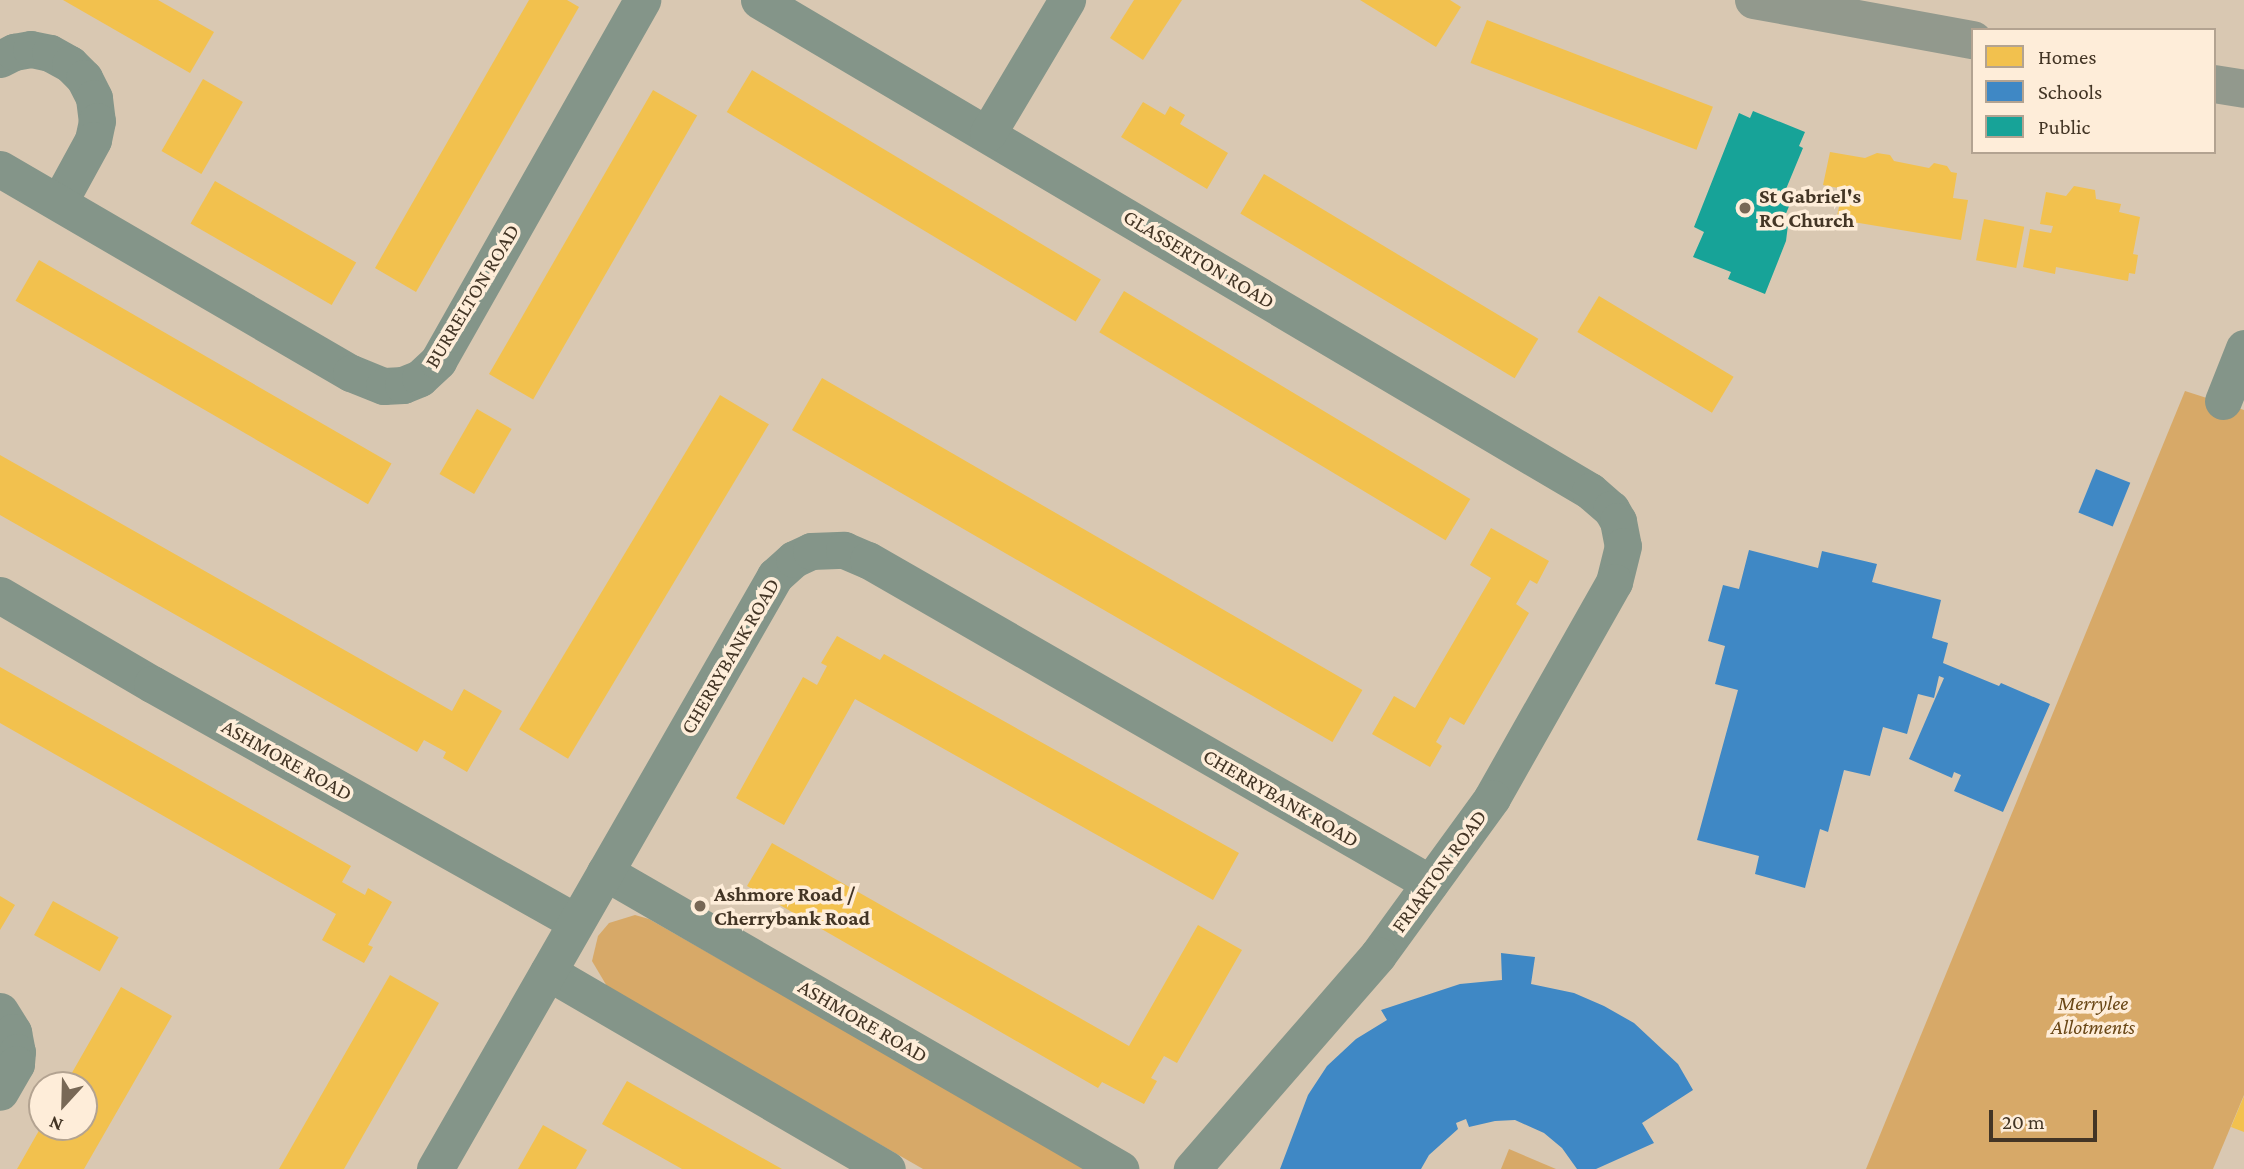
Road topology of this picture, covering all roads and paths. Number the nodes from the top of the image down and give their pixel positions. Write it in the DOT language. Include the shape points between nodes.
graph roads {
  1 [pos="642,0"];
  2 [pos="759,0"];
  3 [pos="1067,0"];
  4 [pos="1754,0"];
  5 [pos="1971,40"];
  6 [pos="0,59"];
  7 [pos="2216,84"];
  8 [pos="2244,89"];
  9 [pos="988,134"];
  10 [pos="0,169"];
  11 [pos="59,202"];
  12 [pos="2244,348"];
  13 [pos="2223,401"];
  14 [pos="1621,534"];
  15 [pos="0,595"];
  16 [pos="605,872"];
  17 [pos="1430,883"];
  18 [pos="576,922"];
  19 [pos="548,972"];
  20 [pos="0,1011"];
  21 [pos="0,1093"];
  22 [pos="435,1169"];
  23 [pos="887,1169"];
  24 [pos="1120,1169"];
  25 [pos="1192,1169"];
  1 -- 11 [label="street, BURRELTON ROAD" via="438,360 412,382 384,386 351,373"];
  2 -- 9 [label="street, GLASSERTON ROAD"];
  3 -- 9 [label="street"];
  4 -- 5 [label="main road"];
  6 -- 11 [label="street" via="31,49 50,53 84,78 94,98 97,121 93,139"];
  7 -- 8 [label="main road"];
  9 -- 14 [label="street, GLASSERTON ROAD" via="1590,491 1611,509"];
  10 -- 11 [label="street, BURRELTON ROAD"];
  12 -- 13 [label="street"];
  14 -- 17 [label="street, FRIARTON ROAD" via="1623,546 1614,582 1492,798"];
  15 -- 18 [label="street, ASHMORE ROAD"];
  16 -- 17 [label="street, CHERRYBANK ROAD" via="775,576 794,559 828,549 867,560"];
  16 -- 18 [label="street, CHERRYBANK ROAD"];
  16 -- 24 [label="street, ASHMORE ROAD"];
  17 -- 25 [label="street, FRIARTON ROAD" via="1378,955"];
  18 -- 19 [label="street, CHERRYBANK ROAD"];
  19 -- 22 [label="street, CHERRYBANK ROAD"];
  19 -- 23 [label="street"];
  20 -- 21 [label="street" via="13,1032 17,1052 16,1064"];
}
